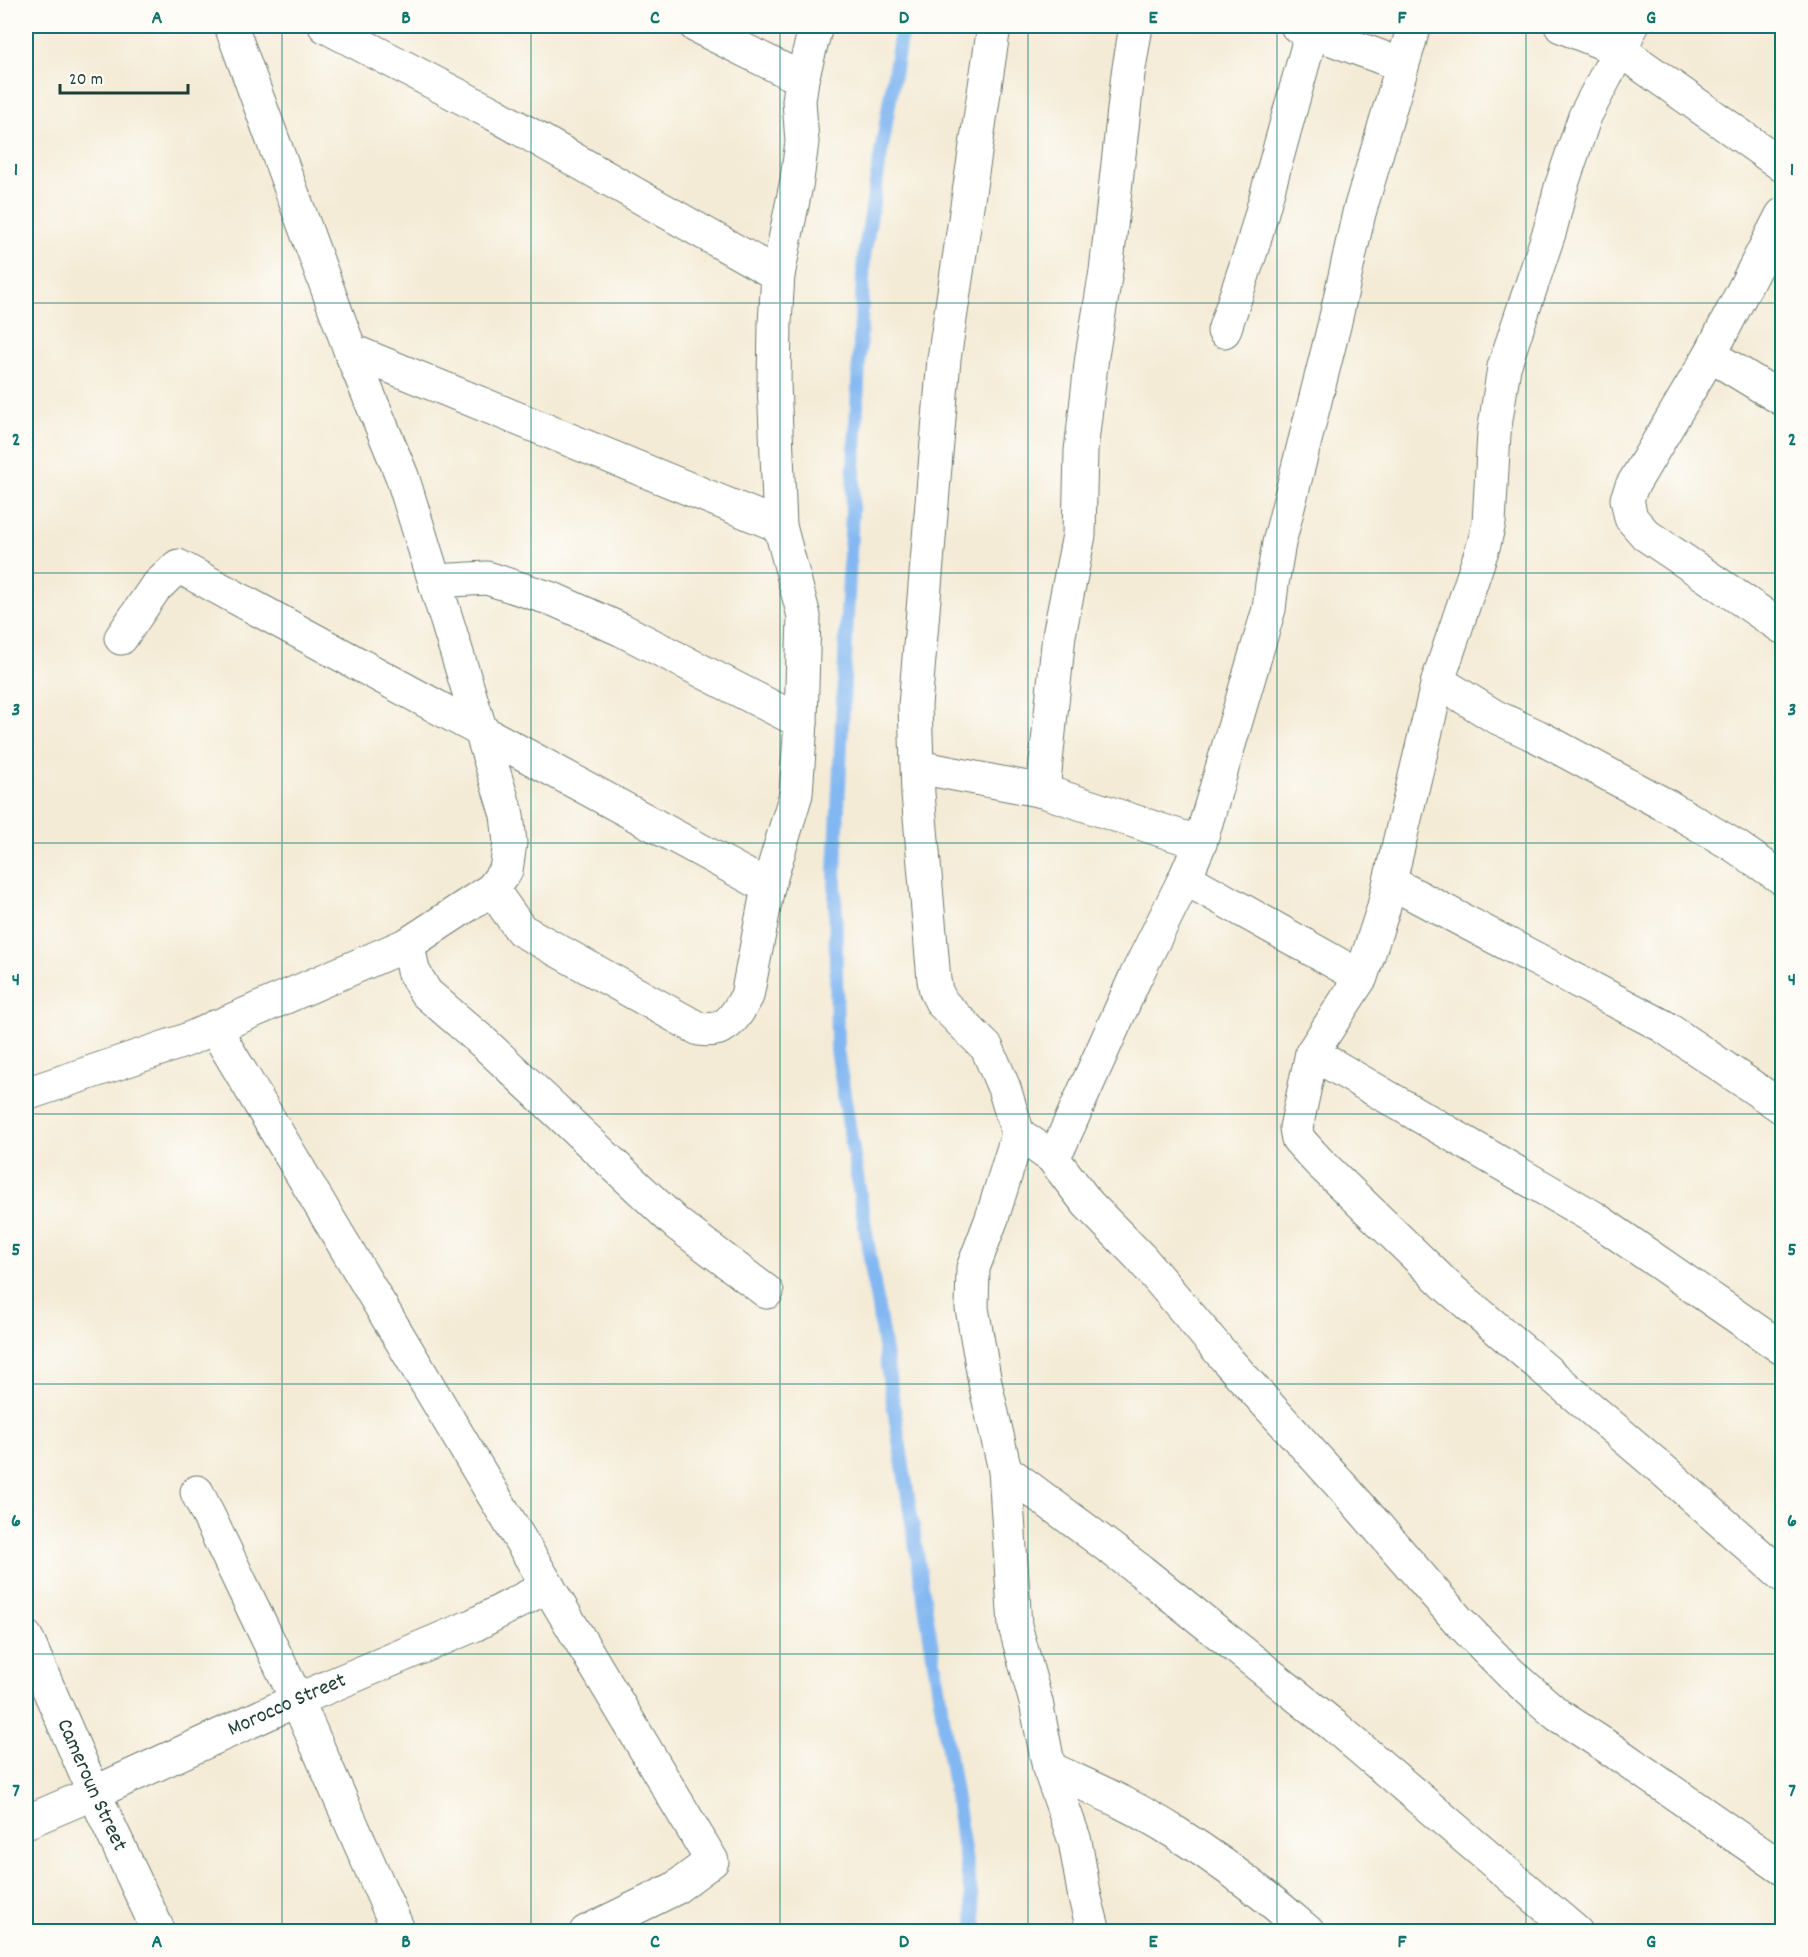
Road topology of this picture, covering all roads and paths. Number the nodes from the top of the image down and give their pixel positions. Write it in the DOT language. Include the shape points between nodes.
graph roads {
  1 [pos="231,26"];
  2 [pos="325,26"];
  3 [pos="696,26"];
  4 [pos="816,26"];
  5 [pos="994,26"];
  6 [pos="1136,26"];
  7 [pos="1414,26"];
  8 [pos="1561,26"];
  9 [pos="1304,28"];
  10 [pos="1626,38"];
  11 [pos="1402,65"];
  12 [pos="802,79"];
  13 [pos="1782,165"];
  14 [pos="1782,215"];
  15 [pos="778,275"];
  16 [pos="1224,331"];
  17 [pos="350,350"];
  18 [pos="1710,355"];
  19 [pos="1782,399"];
  20 [pos="780,526"];
  21 [pos="435,581"];
  22 [pos="1782,627"];
  23 [pos="121,638"];
  24 [pos="1438,681"];
  25 [pos="801,722"];
  26 [pos="481,730"];
  27 [pos="918,767"];
  28 [pos="1042,791"];
  29 [pos="1200,843"];
  30 [pos="1185,878"];
  31 [pos="1782,878"];
  32 [pos="1390,882"];
  33 [pos="768,887"];
  34 [pos="492,889"];
  35 [pos="408,944"];
  36 [pos="1361,977"];
  37 [pos="214,1027"];
  38 [pos="1312,1053"];
  39 [pos="26,1094"];
  40 [pos="1782,1107"];
  41 [pos="1018,1134"];
  42 [pos="1052,1157"];
  43 [pos="767,1292"];
  44 [pos="1782,1348"];
  45 [pos="1005,1470"];
  46 [pos="197,1492"];
  47 [pos="1782,1575"];
  48 [pos="548,1586"];
  49 [pos="26,1637"];
  50 [pos="297,1700"];
  51 [pos="1049,1768"];
  52 [pos="94,1793"];
  53 [pos="26,1822"];
  54 [pos="1782,1868"];
  55 [pos="159,1932"];
  56 [pos="399,1932"];
  57 [pos="586,1932"];
  58 [pos="1094,1932"];
  59 [pos="1308,1932"];
  60 [pos="1576,1932"];
  1 -- 17 [label="street"];
  2 -- 15 [label="street" via="494,114"];
  3 -- 12 [label="street"];
  4 -- 12 [label="street"];
  5 -- 27 [label="street" via="944,358 915,706"];
  6 -- 28 [label="street" via="1081,451 1079,535 1059,635"];
  7 -- 11 [label="street"];
  8 -- 10 [label="street"];
  9 -- 11 [label="street"];
  9 -- 16 [label="street" via="1252,248"];
  10 -- 13 [label="street"];
  10 -- 24 [label="street" via="1579,132 1504,367 1494,433 1489,524"];
  11 -- 29 [label="street" via="1359,213 1279,543 1269,609"];
  12 -- 15 [label="street" via="802,142"];
  14 -- 18 [label="street"];
  15 -- 20 [label="street" via="774,383"];
  17 -- 20 [label="street"];
  17 -- 21 [label="street" via="402,476"];
  18 -- 19 [label="street"];
  18 -- 22 [label="street" via="1632,486 1628,509 1631,518 1654,542"];
  20 -- 25 [label="street" via="804,616"];
  21 -- 25 [label="street" via="487,578 555,600"];
  21 -- 26 [label="street"];
  23 -- 26 [label="street" via="155,588 178,566"];
  24 -- 31 [label="street" via="1494,716 1669,807"];
  24 -- 32 [label="street"];
  25 -- 33 [label="street" via="796,794"];
  26 -- 33 [label="street"];
  26 -- 34 [label="street" via="507,815 510,843 506,870"];
  27 -- 28 [label="street"];
  27 -- 41 [label="street" via="923,869 936,991 942,1003 987,1048"];
  28 -- 29 [label="street"];
  29 -- 30 [label="street"];
  30 -- 36 [label="street"];
  30 -- 42 [label="street"];
  32 -- 36 [label="street"];
  32 -- 40 [label="street" via="1664,1026"];
  33 -- 34 [label="street" via="747,996 725,1025 708,1030 699,1029 521,930"];
  34 -- 35 [label="street"];
  35 -- 37 [label="street"];
  35 -- 43 [label="street" via="412,971 426,993 677,1224"];
  36 -- 38 [label="street"];
  37 -- 39 [label="street" via="184,1041"];
  37 -- 48 [label="street"];
  38 -- 44 [label="street" via="1593,1217"];
  38 -- 47 [label="street" via="1296,1128 1297,1137 1310,1153 1448,1287"];
  41 -- 42 [label="street"];
  41 -- 45 [label="street" via="974,1268 972,1308"];
  42 -- 54 [label="street" via="1088,1204 1140,1257 1457,1619 1511,1674 1558,1714"];
  45 -- 51 [label="street" via="1016,1626"];
  45 -- 60 [label="street" via="1141,1571 1333,1725"];
  46 -- 50 [label="street"];
  48 -- 50 [label="street, Morocco Street" via="474,1624"];
  48 -- 57 [label="street" via="712,1861 674,1889"];
  49 -- 52 [label="street, Cameroun Street"];
  50 -- 52 [label="street, Morocco Street"];
  50 -- 56 [label="street"];
  51 -- 58 [label="street" via="1075,1840"];
  51 -- 59 [label="street" via="1176,1832"];
  52 -- 53 [label="street, Morocco Street"];
  52 -- 55 [label="street, Cameroun Street"];
}
